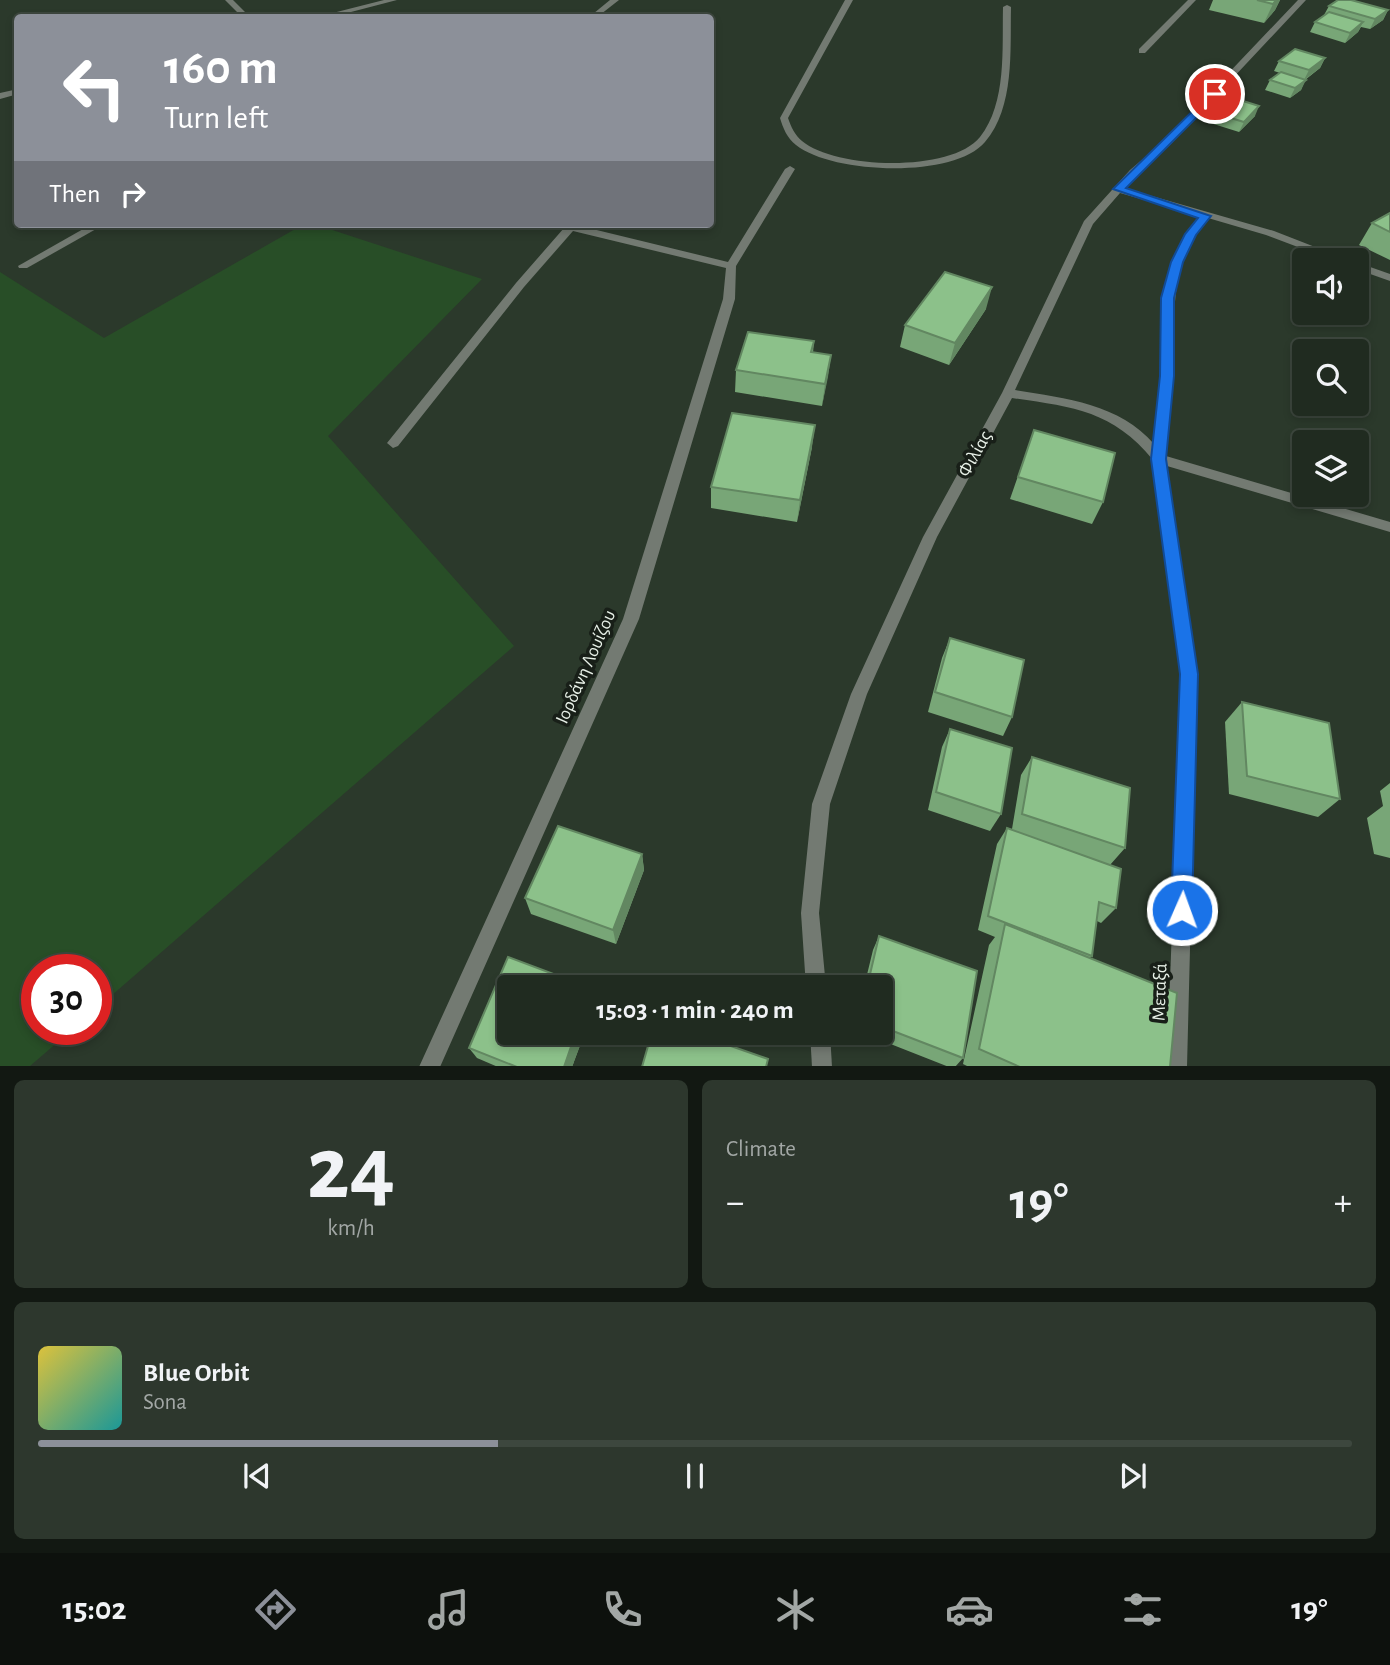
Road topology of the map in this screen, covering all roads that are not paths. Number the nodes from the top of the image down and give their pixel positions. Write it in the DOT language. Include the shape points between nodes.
graph roads {
  1 [pos="229,0"];
  2 [pos="393,0"];
  3 [pos="615,0"];
  4 [pos="849,0"];
  5 [pos="1192,0"];
  6 [pos="1302,0"];
  7 [pos="1007,7"];
  8 [pos="244,14"];
  9 [pos="333,14"];
  10 [pos="596,14"];
  11 [pos="1142,51"];
  12 [pos="790,169"];
  13 [pos="1118,189"];
  14 [pos="1205,216"];
  15 [pos="93,228"];
  16 [pos="563,228"];
  17 [pos="577,228"];
  18 [pos="1310,248"];
  19 [pos="23,266"];
  20 [pos="731,266"];
  21 [pos="1369,270"];
  22 [pos="1390,278"];
  23 [pos="1009,393"];
  24 [pos="393,443"];
  25 [pos="1158,459"];
  26 [pos="1390,527"];
  27 [pos="815,975"];
  28 [pos="821,1045"];
  29 [pos="429,1066"];
  30 [pos="822,1066"];
  31 [pos="1177,1066"];
  1 -- 8 [label="street"];
  2 -- 9 [label="street"];
  3 -- 10 [label="street"];
  4 -- 7 [label="street" via="784,118 802,146 832,158 877,166 931,162 963,154 981,142 999,110"];
  5 -- 11 [label="street"];
  6 -- 13 [label="street, Φιλίας" via="1175,136"];
  12 -- 20 [label="street"];
  13 -- 14 [label="street"];
  13 -- 23 [label="street, Φιλίας" via="1088,223"];
  14 -- 18 [label="street"];
  14 -- 25 [label="street, Μεταξά" via="1177,262 1168,298 1167,376"];
  15 -- 19 [label="street"];
  16 -- 24 [label="street"];
  17 -- 20 [label="street"];
  20 -- 29 [label="street, Ιορδάνη Λουίζου" via="729,299 631,619"];
  21 -- 22 [label="street"];
  23 -- 25 [label="street" via="1072,403 1101,413 1136,432"];
  23 -- 27 [label="street, Φιλίας" via="930,537 859,694 821,804 810,913"];
  25 -- 26 [label="street"];
  25 -- 31 [label="street, Μεταξά" via="1189,674"];
  28 -- 30 [label="street"];
}
